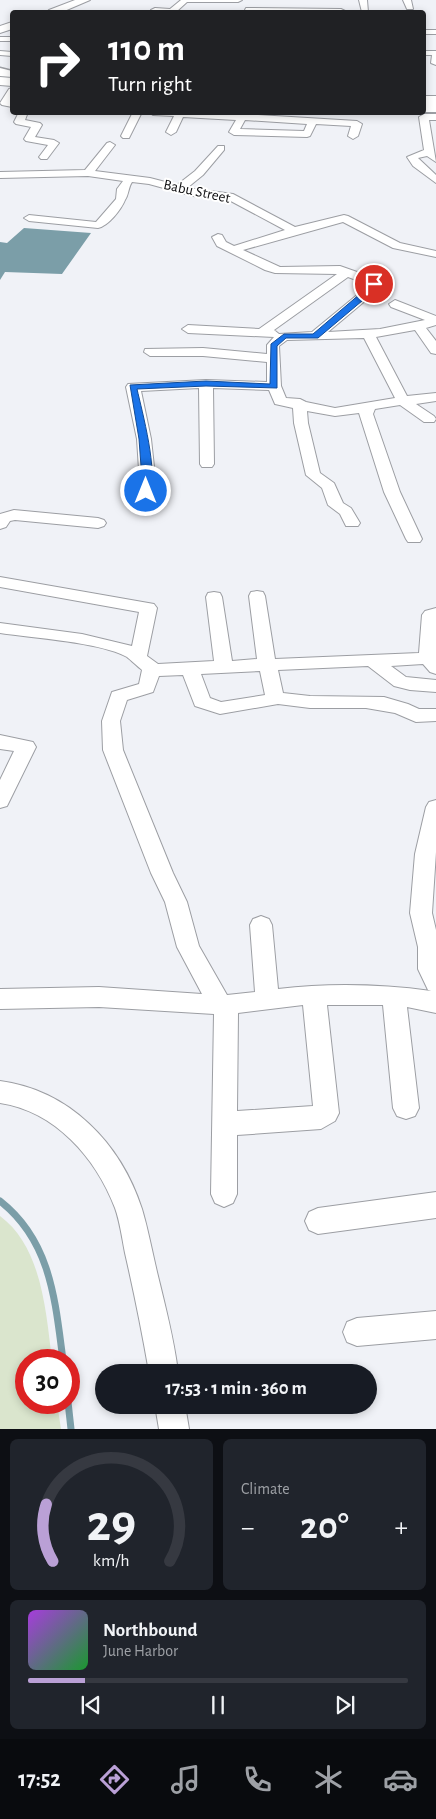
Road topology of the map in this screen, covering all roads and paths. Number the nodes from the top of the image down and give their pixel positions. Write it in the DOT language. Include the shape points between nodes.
graph roads {
  1 [pos="76,0"];
  2 [pos="85,0"];
  3 [pos="185,0"];
  4 [pos="213,0"];
  5 [pos="238,0"];
  6 [pos="208,8"];
  7 [pos="49,10"];
  8 [pos="58,10"];
  9 [pos="174,10"];
  10 [pos="426,53"];
  11 [pos="435,63"];
  12 [pos="10,94"];
  13 [pos="10,104"];
  14 [pos="22,115"];
  15 [pos="136,115"];
  16 [pos="182,115"];
  17 [pos="212,115"];
  18 [pos="280,116"];
  19 [pos="242,117"];
  20 [pos="436,117"];
  21 [pos="313,121"];
  22 [pos="171,132"];
  23 [pos="280,134"];
  24 [pos="126,136"];
  25 [pos="353,136"];
  26 [pos="277,145"];
  27 [pos="110,146"];
  28 [pos="221,148"];
  29 [pos="433,155"];
  30 [pos="44,157"];
  31 [pos="88,174"];
  32 [pos="0,175"];
  33 [pos="129,179"];
  34 [pos="436,180"];
  35 [pos="179,189"];
  36 [pos="28,218"];
  37 [pos="294,231"];
  38 [pos="218,238"];
  39 [pos="232,250"];
  40 [pos="436,254"];
  41 [pos="347,272"];
  42 [pos="395,304"];
  43 [pos="436,320"];
  44 [pos="419,327"];
  45 [pos="188,329"];
  46 [pos="262,333"];
  47 [pos="369,335"];
  48 [pos="284,336"];
  49 [pos="315,336"];
  50 [pos="436,350"];
  51 [pos="150,352"];
  52 [pos="274,359"];
  53 [pos="206,384"];
  54 [pos="274,386"];
  55 [pos="436,397"];
  56 [pos="403,401"];
  57 [pos="300,403"];
  58 [pos="367,408"];
  59 [pos="434,420"];
  60 [pos="207,464"];
  61 [pos="136,501"];
  62 [pos="98,523"];
  63 [pos="352,523"];
  64 [pos="0,524"];
  65 [pos="414,539"];
  66 [pos="0,582"];
  67 [pos="214,596"];
  68 [pos="258,596"];
  69 [pos="436,613"];
  70 [pos="0,628"];
  71 [pos="371,660"];
  72 [pos="433,661"];
  73 [pos="145,662"];
  74 [pos="267,664"];
  75 [pos="224,666"];
  76 [pos="190,668"];
  77 [pos="436,686"];
  78 [pos="275,697"];
  79 [pos="436,715"];
  80 [pos="0,742"];
  81 [pos="0,800"];
  82 [pos="436,807"];
  83 [pos="261,925"];
  84 [pos="436,983"];
  85 [pos="314,996"];
  86 [pos="394,996"];
  87 [pos="0,999"];
  88 [pos="267,1000"];
  89 [pos="436,1003"];
  90 [pos="223,1005"];
  91 [pos="0,1092"];
  92 [pos="406,1108"];
  93 [pos="224,1124"];
  94 [pos="224,1194"];
  95 [pos="436,1205"];
  96 [pos="318,1221"];
  97 [pos="436,1325"];
  98 [pos="357,1332"];
  99 [pos="162,1364"];
  100 [pos="172,1414"];
  101 [pos="174,1429"];
  1 -- 7 [label="main road"];
  2 -- 8 [label="main road"];
  3 -- 4 [label="street"];
  3 -- 9 [label="street"];
  4 -- 5 [label="street"];
  4 -- 6 [label="street"];
  10 -- 11 [label="street" via="436,53"];
  12 -- 13 [label="street" via="5,103"];
  14 -- 30 [label="street" via="19,122 37,125 29,139 54,142"];
  15 -- 24 [label="street"];
  16 -- 22 [label="street"];
  17 -- 19 [label="street"];
  18 -- 19 [label="street"];
  18 -- 21 [label="street"];
  19 -- 23 [label="street" via="234,132"];
  20 -- 29 [label="street" via="424,117"];
  21 -- 23 [label="street" via="307,134"];
  21 -- 25 [label="street" via="357,124"];
  23 -- 26 [label="street"];
  27 -- 31 [label="street"];
  28 -- 35 [label="street" via="199,173"];
  29 -- 34 [label="street" via="412,157"];
  31 -- 32 [label="street, Babu Street"];
  31 -- 33 [label="street, Babu Street"];
  33 -- 35 [label="street, Babu Street"];
  33 -- 36 [label="street" via="120,199 98,225"];
  35 -- 37 [label="street, Babu Street" via="229,196"];
  37 -- 39 [label="street"];
  37 -- 40 [label="street" via="344,218 397,246"];
  38 -- 39 [label="street" via="221,244"];
  39 -- 41 [label="street" via="279,271"];
  41 -- 46 [label="street"];
  41 -- 49 [label="street" via="368,278 374,287"];
  42 -- 43 [label="street"];
  43 -- 44 [label="street"];
  44 -- 47 [label="street"];
  44 -- 50 [label="street"];
  45 -- 46 [label="street"];
  46 -- 48 [label="street"];
  47 -- 49 [label="street"];
  47 -- 56 [label="street"];
  48 -- 49 [label="street"];
  48 -- 52 [label="street" via="274,345"];
  51 -- 52 [label="street" via="203,352"];
  52 -- 54 [label="street"];
  53 -- 54 [label="street"];
  53 -- 60 [label="street"];
  53 -- 61 [label="street" via="133,387 144,439 148,484"];
  54 -- 57 [label="street" via="280,401"];
  55 -- 56 [label="street"];
  56 -- 58 [label="street"];
  56 -- 59 [label="street"];
  57 -- 58 [label="street" via="335,412"];
  57 -- 63 [label="street" via="301,423 313,474 329,486 336,505 346,511"];
  58 -- 65 [label="street" via="366,414 392,492"];
  62 -- 64 [label="street" via="14,515 4,518"];
  66 -- 73 [label="street" via="148,608"];
  67 -- 75 [label="street"];
  68 -- 74 [label="street"];
  69 -- 72 [label="street" via="431,615"];
  70 -- 73 [label="street" via="107,645"];
  71 -- 72 [label="street"];
  71 -- 74 [label="street"];
  71 -- 77 [label="street" via="397,680"];
  73 -- 76 [label="street" via="156,670"];
  73 -- 90 [label="street" via="148,688 119,696 116,702 111,721 113,750 176,902 188,947"];
  74 -- 75 [label="street"];
  74 -- 78 [label="street"];
  75 -- 76 [label="street"];
  76 -- 78 [label="street" via="202,702 220,708"];
  78 -- 79 [label="street" via="297,702 381,703 406,709 416,716"];
  80 -- 81 [label="street" via="26,747"];
  82 -- 84 [label="street" via="425,854 421,913 429,947 429,969"];
  83 -- 88 [label="street"];
  85 -- 86 [label="street"];
  85 -- 88 [label="street"];
  85 -- 93 [label="street" via="326,1113 321,1117"];
  86 -- 89 [label="street"];
  86 -- 92 [label="street"];
  87 -- 90 [label="street" via="99,997"];
  88 -- 90 [label="street"];
  90 -- 93 [label="street"];
  91 -- 99 [label="street" via="22,1095 66,1118 89,1140 108,1167 128,1208"];
  93 -- 94 [label="street"];
  95 -- 96 [label="street"];
  97 -- 98 [label="street"];
  100 -- 101 [label="street"];
}
